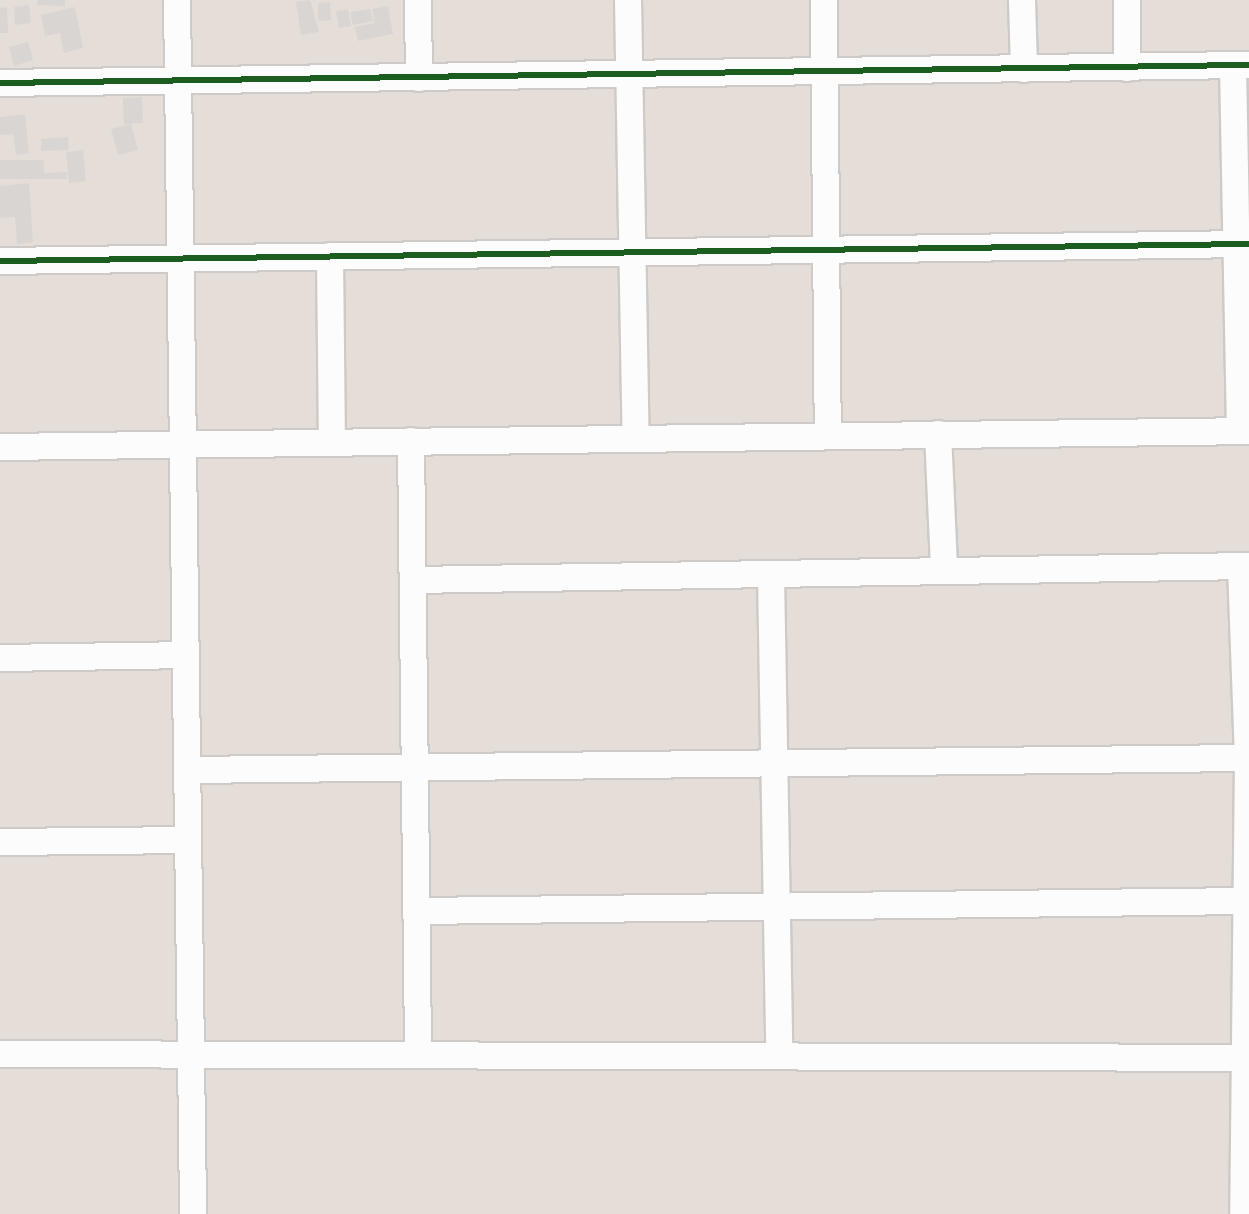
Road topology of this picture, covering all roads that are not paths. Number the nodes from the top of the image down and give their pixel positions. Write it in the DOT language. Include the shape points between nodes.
graph roads {
  1 [pos="177,0"];
  2 [pos="418,0"];
  3 [pos="628,0"];
  4 [pos="824,0"];
  5 [pos="1022,0"];
  6 [pos="1126,0"];
  7 [pos="1241,65"];
  8 [pos="1127,68"];
  9 [pos="1024,69"];
  10 [pos="824,72"];
  11 [pos="630,75"];
  12 [pos="419,78"];
  13 [pos="178,81"];
  14 [pos="0,83"];
  15 [pos="1244,244"];
  16 [pos="826,249"];
  17 [pos="633,252"];
  18 [pos="330,256"];
  19 [pos="180,258"];
  20 [pos="0,261"];
  21 [pos="1244,431"];
  22 [pos="938,434"];
  23 [pos="828,436"];
  24 [pos="636,438"];
  25 [pos="411,441"];
  26 [pos="332,442"];
  27 [pos="183,444"];
  28 [pos="0,447"];
  29 [pos="1245,566"];
  30 [pos="944,568"];
  31 [pos="771,575"];
  32 [pos="413,580"];
  33 [pos="186,655"];
  34 [pos="0,658"];
  35 [pos="1248,758"];
  36 [pos="774,762"];
  37 [pos="415,767"];
  38 [pos="187,770"];
  39 [pos="188,840"];
  40 [pos="0,842"];
  41 [pos="1246,901"];
  42 [pos="776,908"];
  43 [pos="417,911"];
  44 [pos="190,1051"];
  45 [pos="418,1052"];
  46 [pos="0,1054"];
  47 [pos="780,1054"];
  48 [pos="1247,1058"];
  49 [pos="193,1214"];
  50 [pos="1243,1214"];
  1 -- 13 [label="street"];
  2 -- 12 [label="street"];
  3 -- 11 [label="street"];
  4 -- 10 [label="street"];
  5 -- 9 [label="street"];
  6 -- 8 [label="street"];
  7 -- 8 [label="street"];
  7 -- 15 [label="street"];
  8 -- 9 [label="street"];
  9 -- 10 [label="street"];
  10 -- 11 [label="street"];
  10 -- 16 [label="street"];
  11 -- 12 [label="street"];
  11 -- 17 [label="street"];
  12 -- 13 [label="street"];
  13 -- 14 [label="street"];
  13 -- 19 [label="street"];
  15 -- 16 [label="street"];
  15 -- 21 [label="street"];
  16 -- 17 [label="street"];
  16 -- 23 [label="street"];
  17 -- 18 [label="street"];
  17 -- 24 [label="street"];
  18 -- 19 [label="street"];
  18 -- 26 [label="street"];
  19 -- 20 [label="street"];
  19 -- 27 [label="street"];
  21 -- 22 [label="street"];
  22 -- 23 [label="street"];
  22 -- 30 [label="street"];
  23 -- 24 [label="street"];
  24 -- 25 [label="street"];
  25 -- 26 [label="street"];
  25 -- 32 [label="street"];
  26 -- 27 [label="street"];
  27 -- 28 [label="street"];
  27 -- 33 [label="street"];
  29 -- 30 [label="street"];
  29 -- 35 [label="street"];
  30 -- 31 [label="street"];
  31 -- 32 [label="street"];
  31 -- 36 [label="street"];
  32 -- 37 [label="street"];
  33 -- 34 [label="street"];
  33 -- 38 [label="street"];
  35 -- 36 [label="street"];
  35 -- 41 [label="street"];
  36 -- 37 [label="street"];
  36 -- 42 [label="street"];
  37 -- 38 [label="street"];
  37 -- 43 [label="street"];
  38 -- 39 [label="street"];
  39 -- 40 [label="street"];
  39 -- 44 [label="street"];
  41 -- 42 [label="street"];
  41 -- 48 [label="street"];
  42 -- 43 [label="street"];
  42 -- 47 [label="street"];
  43 -- 45 [label="street"];
  44 -- 45 [label="street"];
  44 -- 46 [label="street"];
  44 -- 49 [label="street"];
  45 -- 47 [label="street"];
  47 -- 48 [label="street"];
  48 -- 50 [label="street"];
}
